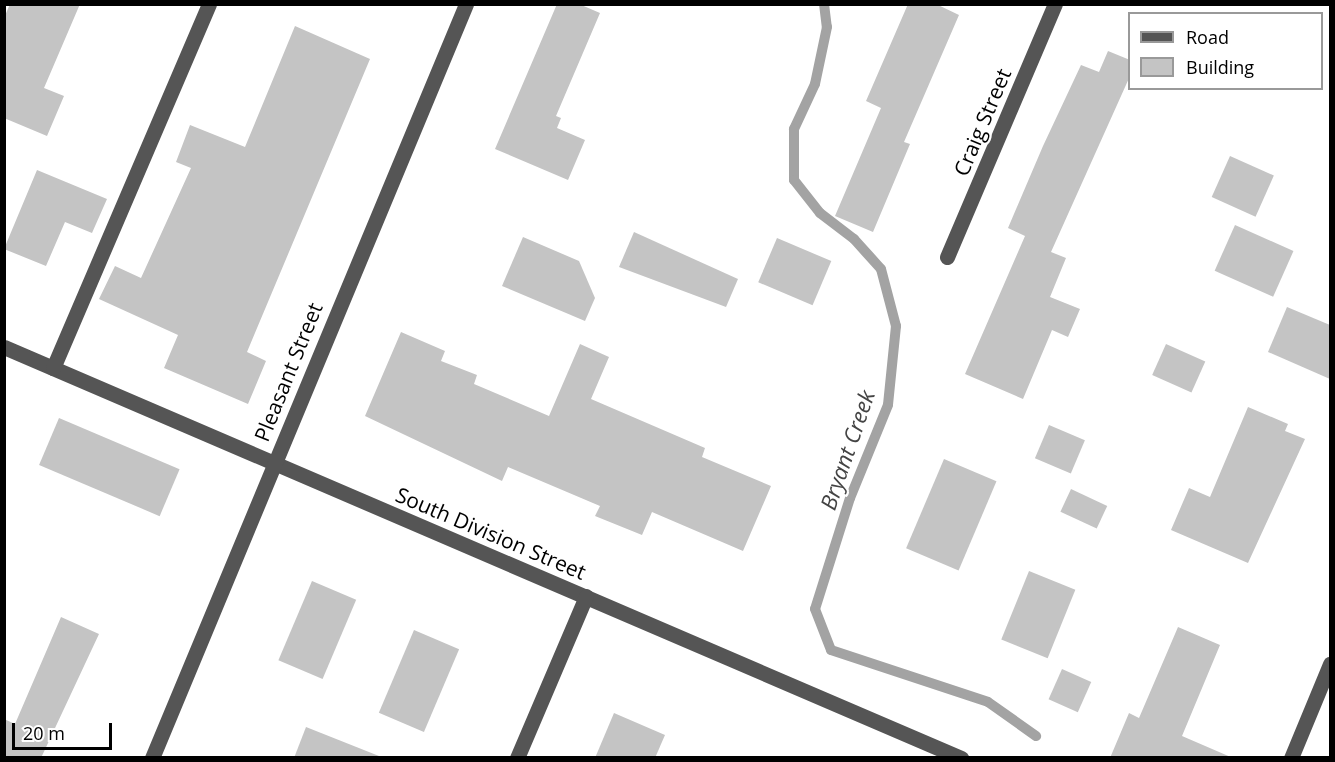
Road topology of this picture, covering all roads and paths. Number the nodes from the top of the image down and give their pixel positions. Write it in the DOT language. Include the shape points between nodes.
graph roads {
  1 [pos="209,4"];
  2 [pos="466,4"];
  3 [pos="1055,4"];
  4 [pos="947,257"];
  5 [pos="4,347"];
  6 [pos="53,368"];
  7 [pos="274,462"];
  8 [pos="586,596"];
  9 [pos="1330,664"];
  10 [pos="152,758"];
  11 [pos="517,758"];
  12 [pos="961,758"];
  13 [pos="1290,758"];
  1 -- 6 [label="street"];
  2 -- 7 [label="street, Pleasant Street"];
  3 -- 4 [label="street, Craig Street"];
  5 -- 6 [label="street, South Division Street"];
  6 -- 7 [label="street, South Division Street"];
  7 -- 8 [label="street, South Division Street"];
  7 -- 10 [label="street, Pleasant Street"];
  8 -- 11 [label="street"];
  8 -- 12 [label="street, South Division Street"];
  9 -- 13 [label="street"];
}
